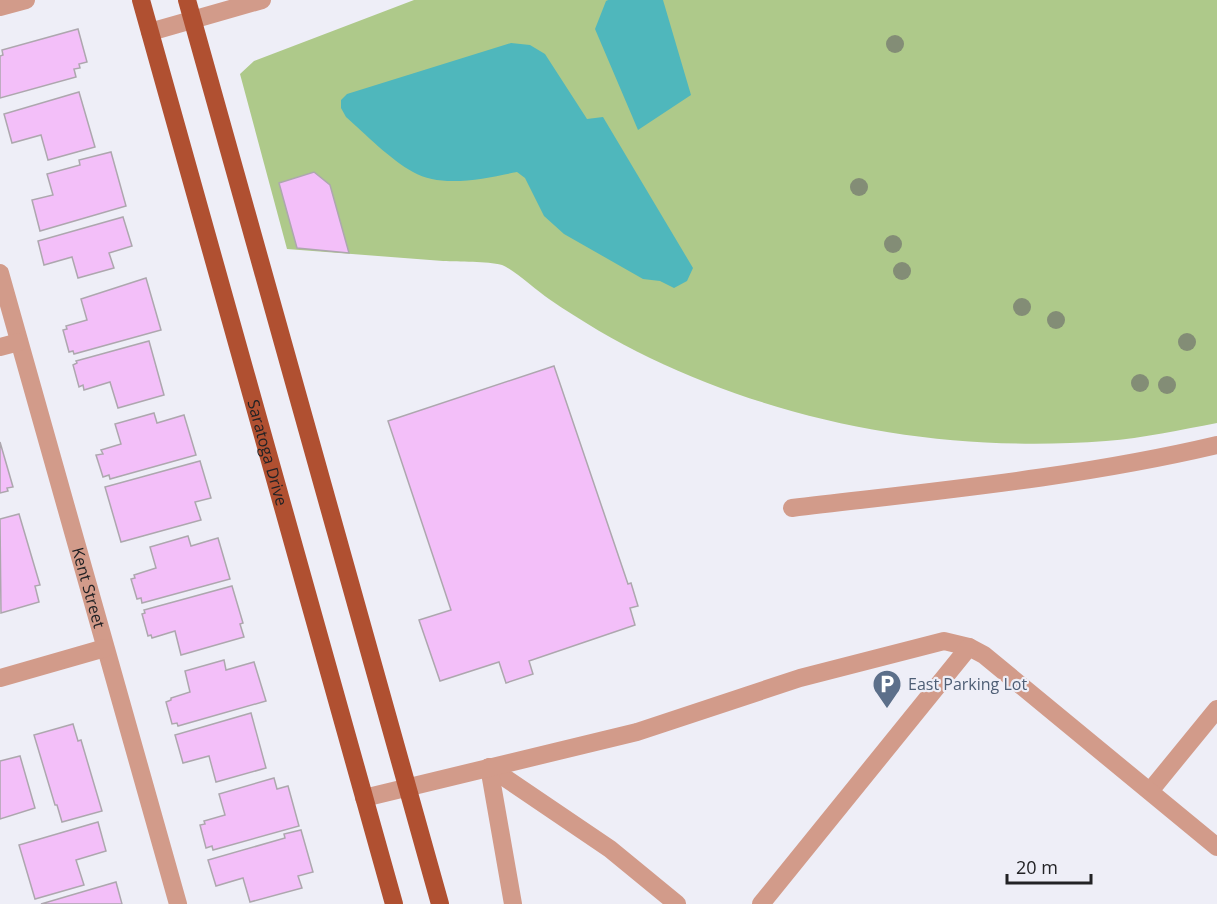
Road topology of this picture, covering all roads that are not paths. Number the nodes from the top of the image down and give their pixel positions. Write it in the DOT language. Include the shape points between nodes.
graph roads {
  1 [pos="26,0"];
  2 [pos="141,0"];
  3 [pos="187,0"];
  4 [pos="262,0"];
  5 [pos="0,7"];
  6 [pos="192,20"];
  7 [pos="150,32"];
  8 [pos="0,273"];
  9 [pos="20,342"];
  10 [pos="0,347"];
  11 [pos="1217,445"];
  12 [pos="792,508"];
  13 [pos="969,647"];
  14 [pos="105,648"];
  15 [pos="0,678"];
  16 [pos="1217,709"];
  17 [pos="489,767"];
  18 [pos="408,786"];
  19 [pos="1150,791"];
  20 [pos="364,798"];
  21 [pos="1217,847"];
  22 [pos="178,904"];
  23 [pos="394,904"];
  24 [pos="440,904"];
  25 [pos="513,904"];
  26 [pos="677,904"];
  27 [pos="760,904"];
  1 -- 5 [label="street"];
  2 -- 7 [label="main road, Saratoga Drive"];
  3 -- 6 [label="main road"];
  4 -- 6 [label="street"];
  6 -- 7 [label="street"];
  6 -- 18 [label="main road"];
  7 -- 20 [label="main road, Saratoga Drive"];
  8 -- 9 [label="street, Kent Street"];
  9 -- 10 [label="street"];
  9 -- 14 [label="street, Kent Street"];
  11 -- 12 [label="street" via="1021,481"];
  13 -- 17 [label="street" via="944,641 800,678 637,732"];
  13 -- 19 [label="street" via="984,655"];
  13 -- 27 [label="street"];
  14 -- 15 [label="street"];
  14 -- 22 [label="street, Kent Street"];
  16 -- 19 [label="street"];
  17 -- 18 [label="street"];
  17 -- 25 [label="street"];
  17 -- 26 [label="street" via="610,849"];
  18 -- 20 [label="street"];
  18 -- 24 [label="main road"];
  19 -- 21 [label="street"];
  20 -- 23 [label="main road, Saratoga Drive"];
}
